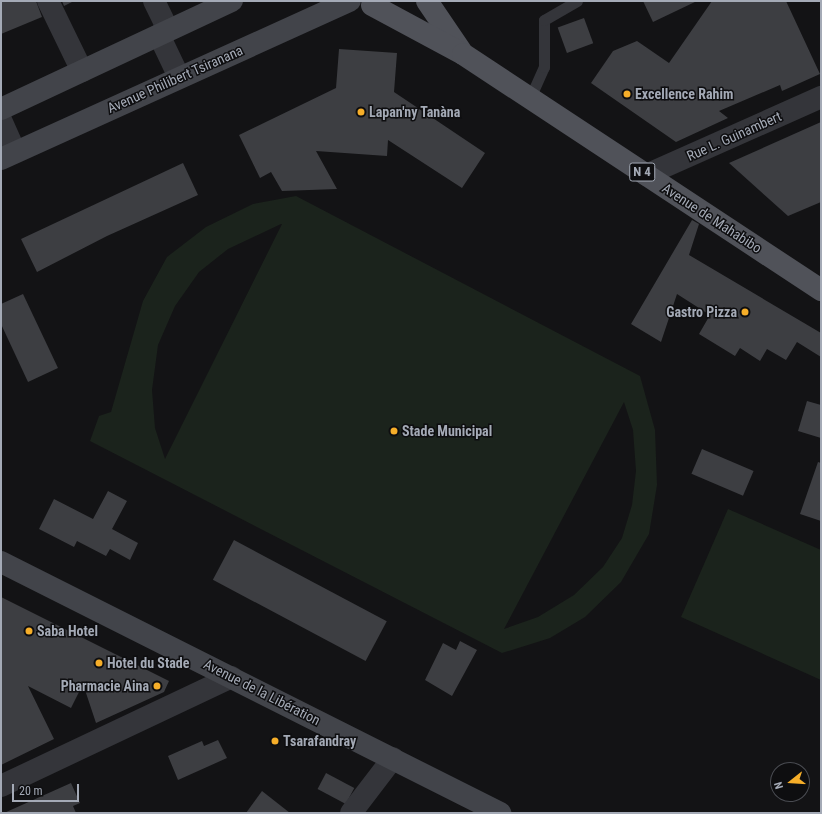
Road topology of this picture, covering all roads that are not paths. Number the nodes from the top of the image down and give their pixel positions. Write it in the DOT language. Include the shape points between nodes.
graph roads {
  1 [pos="48,1"];
  2 [pos="154,1"];
  3 [pos="232,1"];
  4 [pos="350,1"];
  5 [pos="395,1"];
  6 [pos="427,1"];
  7 [pos="577,1"];
  8 [pos="367,3"];
  9 [pos="164,33"];
  10 [pos="463,54"];
  11 [pos="82,71"];
  12 [pos="179,77"];
  13 [pos="821,97"];
  14 [pos="530,98"];
  15 [pos="1,109"];
  16 [pos="1,120"];
  17 [pos="8,155"];
  18 [pos="646,175"];
  19 [pos="821,290"];
  20 [pos="1,562"];
  21 [pos="232,677"];
  22 [pos="393,758"];
  23 [pos="1,786"];
  24 [pos="351,813"];
  25 [pos="500,813"];
  1 -- 11 [label="street"];
  2 -- 9 [label="street"];
  3 -- 9 [label="main road"];
  4 -- 12 [label="main road, Avenue Philibert Tsiranana"];
  5 -- 8 [label="main road"];
  6 -- 10 [label="main road, N 4"];
  7 -- 14 [label="lane" via="544,20 544,67"];
  8 -- 10 [label="main road, N 4"];
  9 -- 11 [label="main road"];
  9 -- 12 [label="street"];
  10 -- 14 [label="main road, Avenue de Mahabibo / N 4"];
  11 -- 15 [label="main road"];
  12 -- 17 [label="main road, Avenue Philibert Tsiranana"];
  13 -- 18 [label="street, Rue L. Guinambert"];
  14 -- 18 [label="main road, Avenue de Mahabibo / N 4"];
  16 -- 17 [label="street"];
  18 -- 19 [label="main road, Avenue de Mahabibo / N 4"];
  20 -- 21 [label="main road, Avenue de la Libération"];
  21 -- 22 [label="main road, Avenue de la Libération"];
  21 -- 23 [label="street"];
  22 -- 24 [label="street"];
  22 -- 25 [label="main road, Avenue de la Libération"];
}
